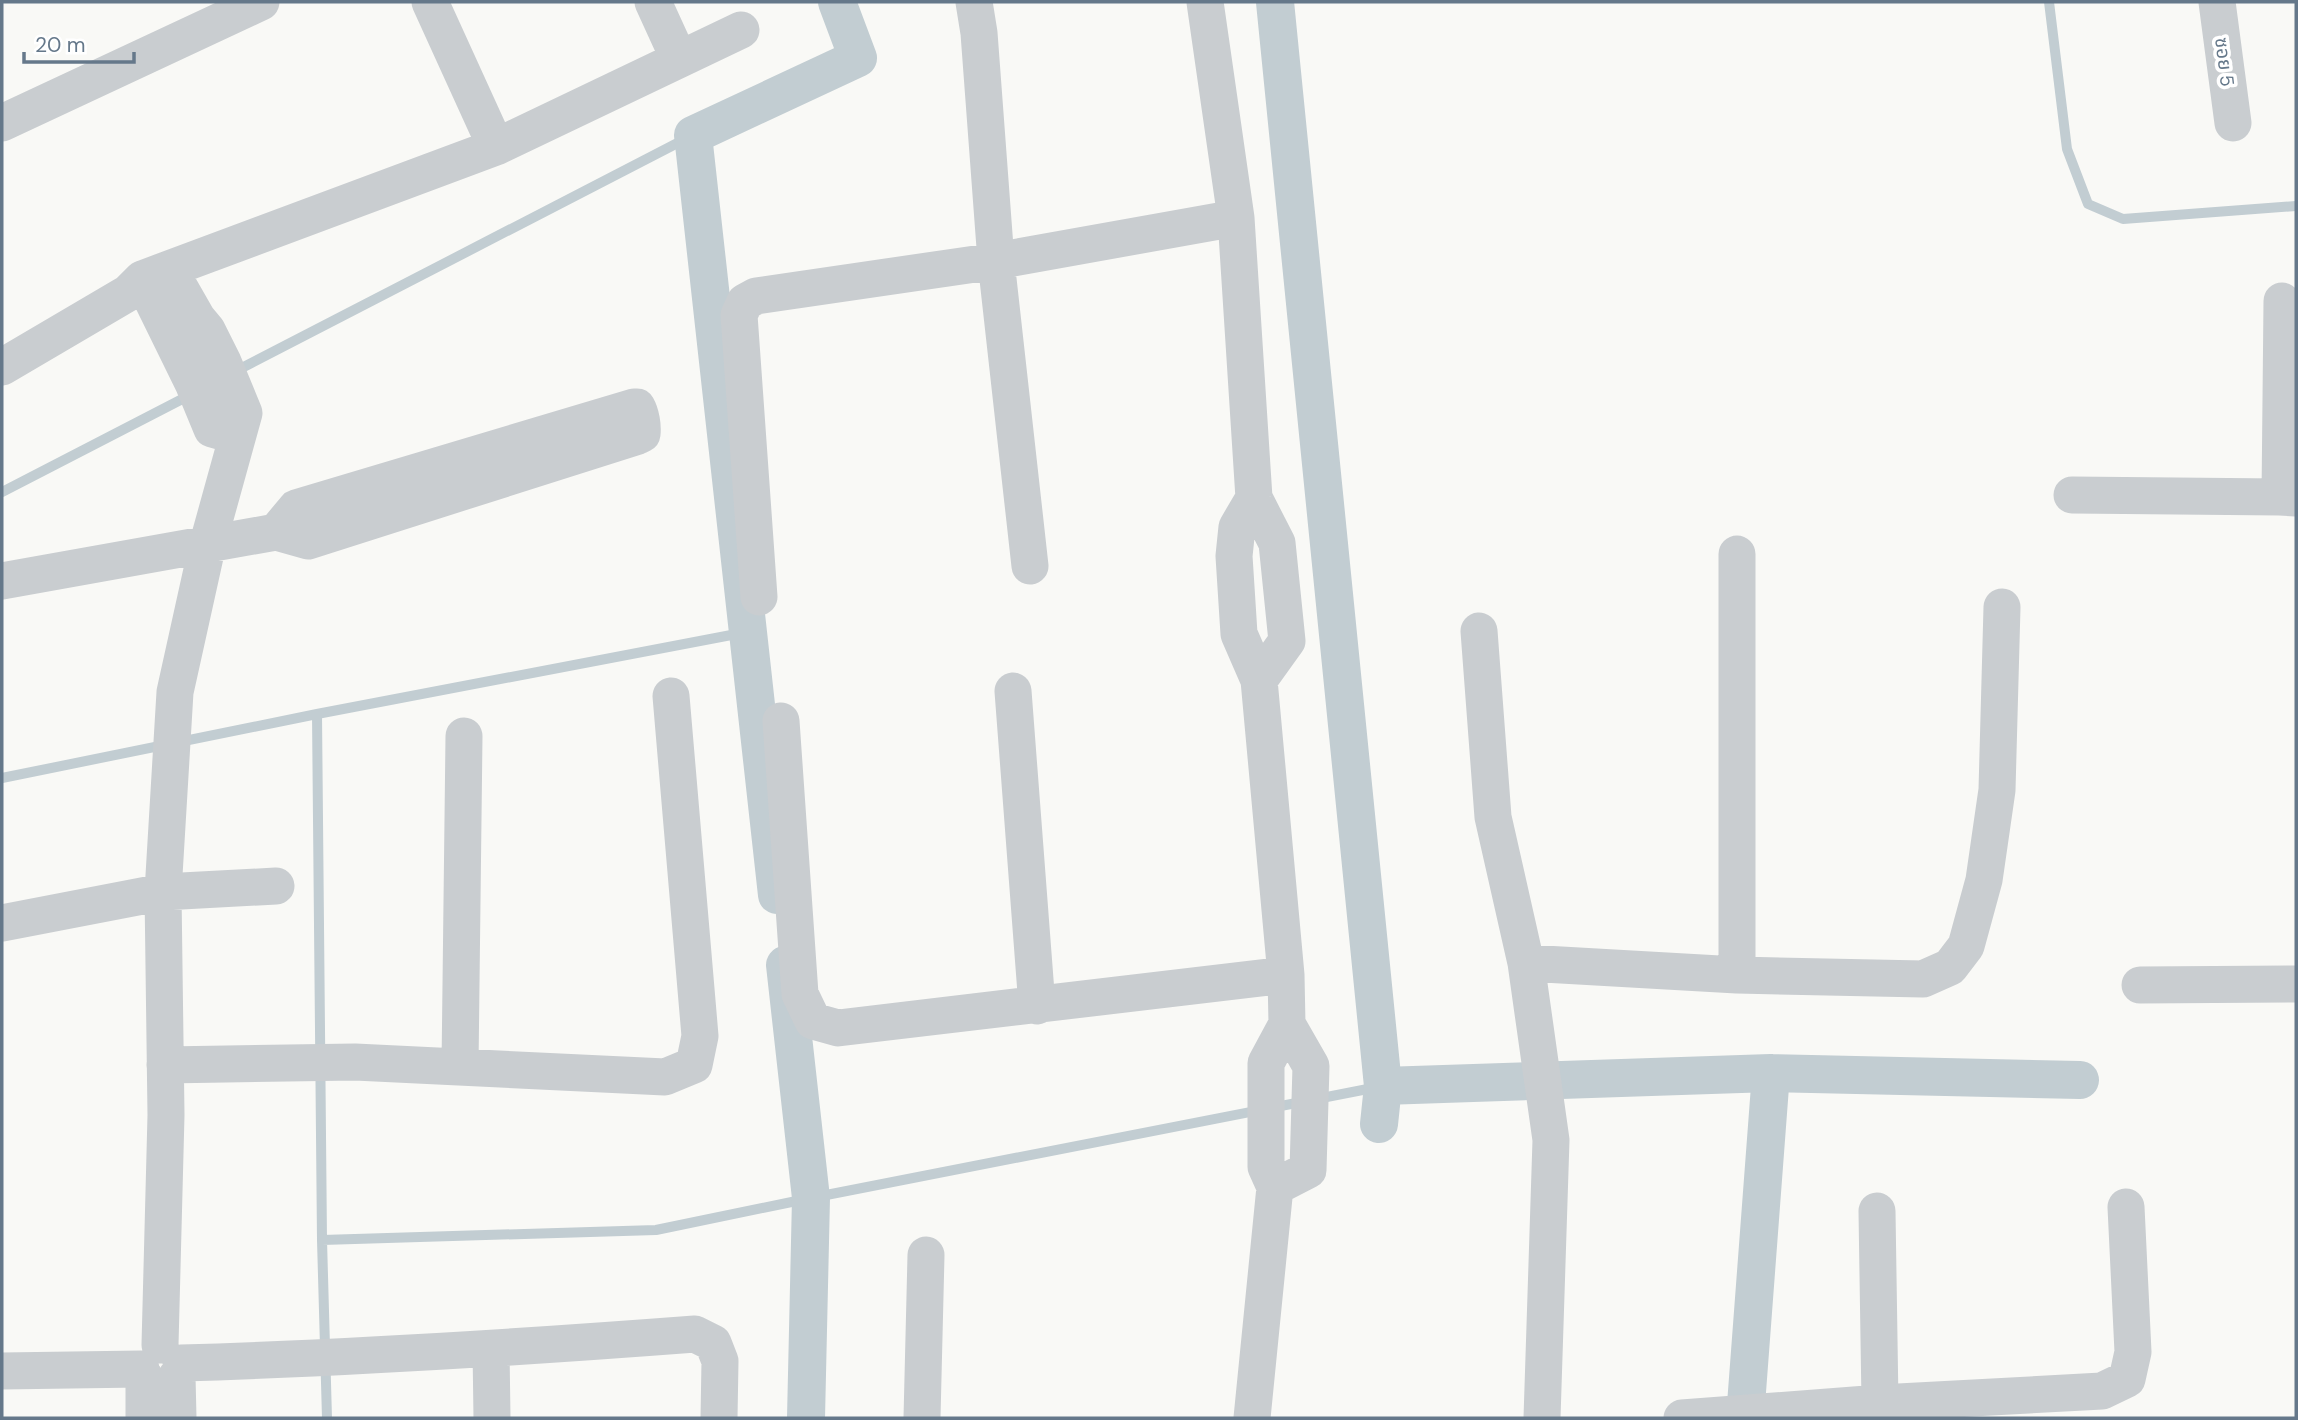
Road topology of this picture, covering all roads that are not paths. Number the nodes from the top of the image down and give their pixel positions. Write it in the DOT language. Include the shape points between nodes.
graph roads {
  1 [pos="261,2"];
  2 [pos="430,2"];
  3 [pos="653,2"];
  4 [pos="974,2"];
  5 [pos="1205,2"];
  6 [pos="2217,2"];
  7 [pos="204,14"];
  8 [pos="741,30"];
  9 [pos="679,59"];
  10 [pos="6,111"];
  11 [pos="2233,123"];
  12 [pos="496,146"];
  13 [pos="1236,218"];
  14 [pos="996,261"];
  15 [pos="155,274"];
  16 [pos="2282,301"];
  17 [pos="2,367"];
  18 [pos="231,426"];
  19 [pos="2072,495"];
  20 [pos="1254,498"];
  21 [pos="2288,498"];
  22 [pos="276,532"];
  23 [pos="208,543"];
  24 [pos="1737,554"];
  25 [pos="1030,566"];
  26 [pos="2,581"];
  27 [pos="759,597"];
  28 [pos="2002,607"];
  29 [pos="1479,631"];
  30 [pos="1259,680"];
  31 [pos="1013,691"];
  32 [pos="671,696"];
  33 [pos="781,721"];
  34 [pos="464,736"];
  35 [pos="276,887"];
  36 [pos="163,892"];
  37 [pos="2,923"];
  38 [pos="1526,963"];
  39 [pos="1286,975"];
  40 [pos="1737,975"];
  41 [pos="2140,985"];
  42 [pos="2296,985"];
  43 [pos="1037,1006"];
  44 [pos="1287,1024"];
  45 [pos="165,1065"];
  46 [pos="460,1067"];
  47 [pos="1270,1170"];
  48 [pos="2126,1207"];
  49 [pos="1877,1210"];
  50 [pos="926,1255"];
  51 [pos="491,1349"];
  52 [pos="161,1366"];
  53 [pos="2,1371"];
  54 [pos="1880,1403"];
  55 [pos="144,1418"];
  56 [pos="178,1418"];
  57 [pos="492,1418"];
  58 [pos="719,1418"];
  59 [pos="922,1418"];
  60 [pos="1252,1418"];
  61 [pos="1542,1418"];
  62 [pos="1682,1418"];
  1 -- 7 [label="street"];
  2 -- 12 [label="street"];
  3 -- 9 [label="street"];
  4 -- 14 [label="street"];
  5 -- 13 [label="street"];
  6 -- 11 [label="street, ซอย 5"];
  7 -- 10 [label="street"];
  8 -- 9 [label="street"];
  9 -- 12 [label="street"];
  12 -- 15 [label="street"];
  13 -- 14 [label="street"];
  13 -- 20 [label="street"];
  14 -- 25 [label="street"];
  14 -- 27 [label="street" via="756,296 745,302 739,315"];
  15 -- 17 [label="street"];
  15 -- 18 [label="street" via="193,383"];
  15 -- 18 [label="street" via="207,330 223,362"];
  16 -- 21 [label="street"];
  18 -- 23 [label="street"];
  19 -- 21 [label="street"];
  20 -- 30 [label="street" via="1237,527 1234,556 1239,634"];
  20 -- 30 [label="street" via="1277,542 1287,641"];
  22 -- 22 [label="street" via="296,508 634,407 639,411 642,434 638,436 308,541"];
  22 -- 23 [label="street"];
  23 -- 26 [label="street"];
  23 -- 36 [label="street" via="175,692"];
  24 -- 40 [label="street"];
  28 -- 40 [label="street" via="1997,790 1984,880 1966,946 1950,967 1923,979"];
  29 -- 38 [label="street" via="1493,817"];
  30 -- 39 [label="street"];
  31 -- 43 [label="street"];
  32 -- 46 [label="street" via="699,1036 694,1065 665,1077"];
  33 -- 43 [label="street" via="800,994 813,1021 838,1028"];
  34 -- 46 [label="street"];
  35 -- 36 [label="street"];
  36 -- 37 [label="street"];
  36 -- 45 [label="street"];
  38 -- 40 [label="street"];
  38 -- 61 [label="street" via="1551,1140"];
  39 -- 43 [label="street"];
  39 -- 44 [label="street"];
  41 -- 42 [label="street"];
  44 -- 47 [label="street" via="1266,1063"];
  44 -- 47 [label="street" via="1311,1066 1308,1170"];
  45 -- 46 [label="street" via="355,1062"];
  45 -- 52 [label="street"];
  47 -- 60 [label="street"];
  48 -- 54 [label="street" via="2133,1352 2127,1379 2102,1391"];
  49 -- 54 [label="street"];
  50 -- 59 [label="street"];
  51 -- 52 [label="street"];
  51 -- 57 [label="street"];
  51 -- 58 [label="street" via="695,1334 713,1343 720,1361"];
  52 -- 53 [label="street"];
  52 -- 55 [label="street"];
  52 -- 56 [label="street"];
  54 -- 62 [label="street"];
}
